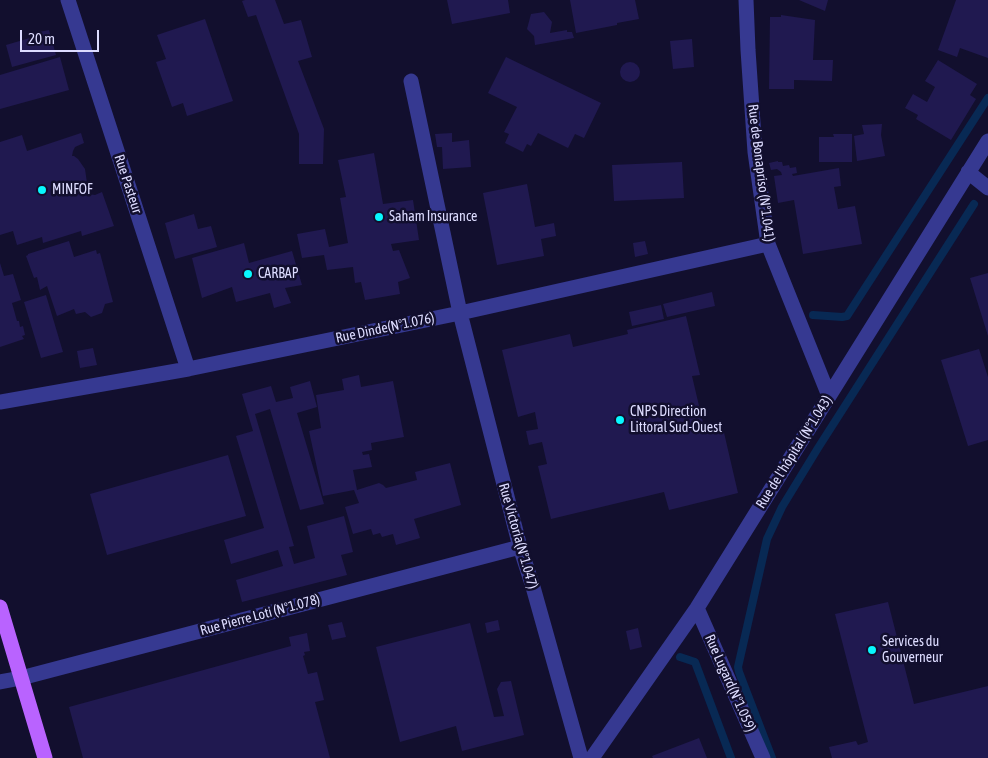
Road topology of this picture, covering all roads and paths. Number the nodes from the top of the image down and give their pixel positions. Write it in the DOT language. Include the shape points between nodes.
graph roads {
  1 [pos="68,0"];
  2 [pos="746,0"];
  3 [pos="410,81"];
  4 [pos="988,141"];
  5 [pos="968,172"];
  6 [pos="988,188"];
  7 [pos="768,244"];
  8 [pos="460,313"];
  9 [pos="188,369"];
  10 [pos="829,396"];
  11 [pos="0,402"];
  12 [pos="520,547"];
  13 [pos="0,607"];
  14 [pos="697,608"];
  15 [pos="21,678"];
  16 [pos="0,682"];
  17 [pos="45,758"];
  18 [pos="581,758"];
  19 [pos="592,758"];
  20 [pos="763,758"];
  1 -- 9 [label="street, Rue Pasteur"];
  2 -- 7 [label="street, Rue de Bonapriso (N°1.041)" via="755,152"];
  3 -- 8 [label="street, Rue Victoria(N°1.047)"];
  4 -- 5 [label="street, Rue de l'hôpital (N°1.043)"];
  5 -- 6 [label="street"];
  5 -- 10 [label="street, Rue de l'hôpital (N°1.043)"];
  7 -- 8 [label="street, Rue Dinde(N°1.076)"];
  7 -- 10 [label="street, Rue de Bonapriso (N°1.041)"];
  8 -- 9 [label="street, Rue Dinde(N°1.076)"];
  8 -- 12 [label="street, Rue Victoria(N°1.047)"];
  9 -- 11 [label="street, Rue Dinde(N°1.076)"];
  10 -- 14 [label="street, Rue de l'hôpital (N°1.043)"];
  12 -- 15 [label="street, Rue Pierre Loti (N°1.078)"];
  12 -- 18 [label="street, Rue Victoria(N°1.047)"];
  13 -- 15 [label="main road"];
  14 -- 19 [label="street, Rue de l'hôpital (N°1.043)"];
  14 -- 20 [label="street, Rue Lugard(N°1.059)"];
  15 -- 16 [label="street, Rue Pierre Loti (N°1.078)"];
  15 -- 17 [label="main road"];
}
